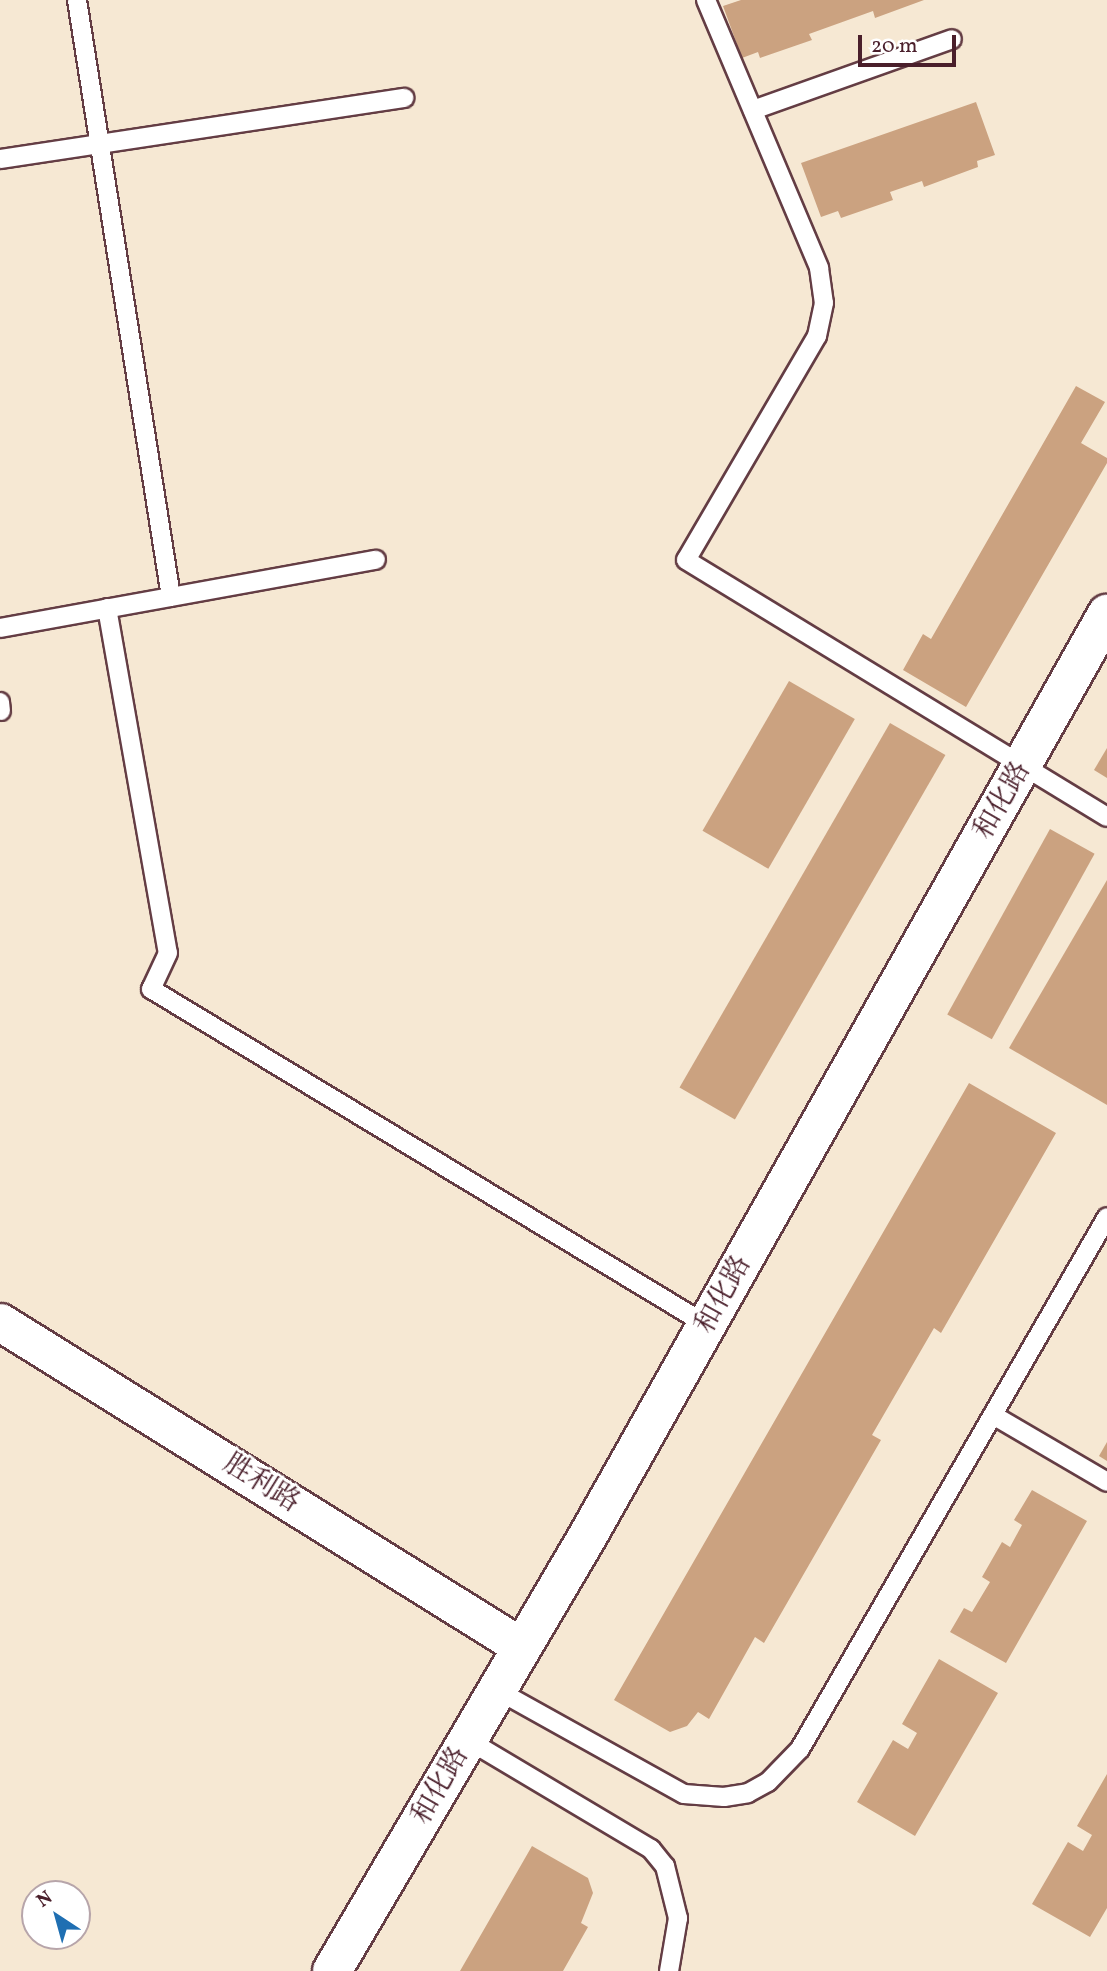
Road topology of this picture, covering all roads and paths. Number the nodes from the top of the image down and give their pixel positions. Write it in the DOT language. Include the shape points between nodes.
graph roads {
  1 [pos="78,0"];
  2 [pos="706,0"];
  3 [pos="952,39"];
  4 [pos="404,98"];
  5 [pos="753,110"];
  6 [pos="100,144"];
  7 [pos="0,159"];
  8 [pos="376,560"];
  9 [pos="171,597"];
  10 [pos="107,608"];
  11 [pos="1107,614"];
  12 [pos="0,628"];
  13 [pos="1023,765"];
  14 [pos="1107,817"];
  15 [pos="1107,1217"];
  16 [pos="0,1322"];
  17 [pos="707,1325"];
  18 [pos="993,1415"];
  19 [pos="1107,1482"];
  20 [pos="522,1647"];
  21 [pos="497,1690"];
  22 [pos="468,1740"];
  23 [pos="332,1971"];
  24 [pos="669,1971"];
  1 -- 6 [label="lane"];
  2 -- 5 [label="lane"];
  3 -- 5 [label="lane"];
  4 -- 6 [label="lane"];
  5 -- 13 [label="lane" via="819,268 824,303 817,336 685,560"];
  6 -- 7 [label="lane"];
  6 -- 9 [label="lane"];
  8 -- 9 [label="lane"];
  9 -- 10 [label="lane"];
  10 -- 12 [label="lane"];
  10 -- 17 [label="lane" via="168,953 151,989"];
  11 -- 13 [label="street, 和化路"];
  13 -- 14 [label="lane"];
  13 -- 17 [label="street, 和化路"];
  15 -- 18 [label="lane"];
  16 -- 20 [label="street, 胜利路"];
  17 -- 20 [label="street, 和化路"];
  18 -- 19 [label="lane"];
  18 -- 21 [label="lane" via="800,1749 768,1782 748,1793 724,1797 684,1794"];
  20 -- 21 [label="street, 和化路"];
  21 -- 22 [label="street, 和化路"];
  22 -- 23 [label="street, 和化路"];
  22 -- 24 [label="lane" via="651,1849 665,1866 678,1918"];
}
